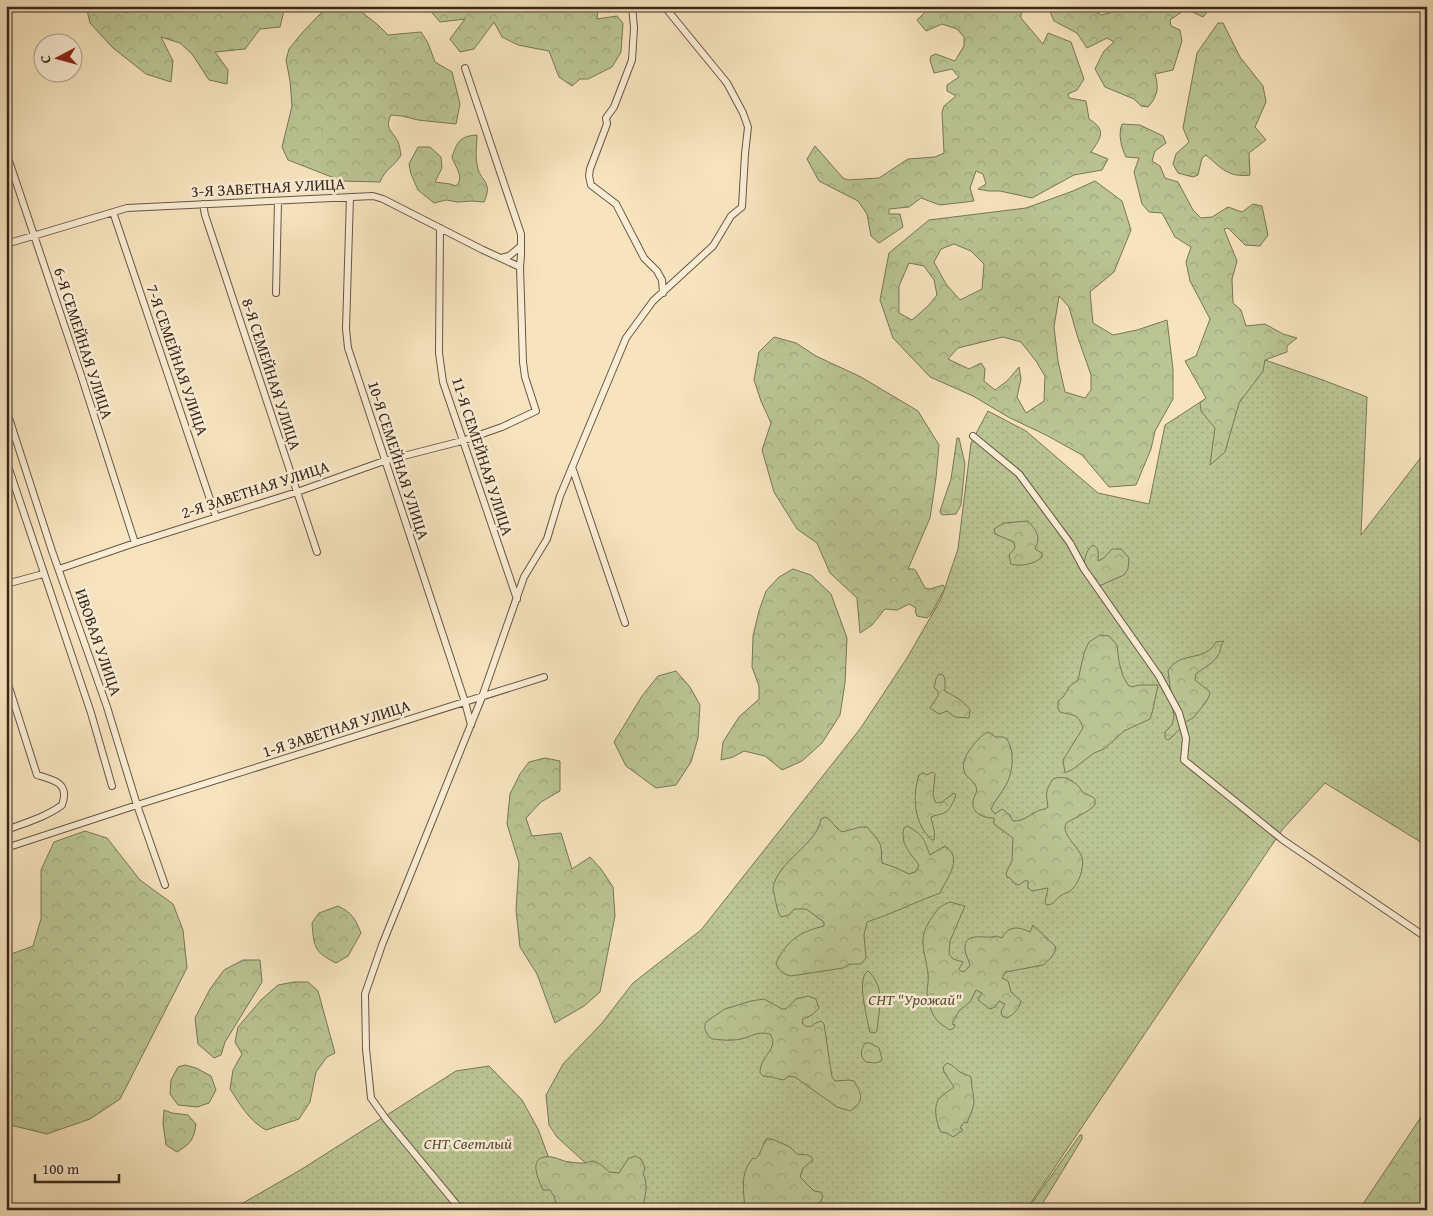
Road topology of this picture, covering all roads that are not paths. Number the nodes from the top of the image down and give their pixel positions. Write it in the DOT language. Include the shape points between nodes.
graph roads {
  1 [pos="632,6"];
  2 [pos="664,6"];
  3 [pos="465,68"];
  4 [pos="6,152"];
  5 [pos="350,197"];
  6 [pos="278,200"];
  7 [pos="203,204"];
  8 [pos="113,212"];
  9 [pos="440,228"];
  10 [pos="34,235"];
  11 [pos="6,244"];
  12 [pos="521,246"];
  13 [pos="501,258"];
  14 [pos="520,267"];
  15 [pos="276,293"];
  16 [pos="663,293"];
  17 [pos="6,409"];
  18 [pos="972,436"];
  19 [pos="462,441"];
  20 [pos="6,460"];
  21 [pos="384,461"];
  22 [pos="572,466"];
  23 [pos="297,492"];
  24 [pos="216,517"];
  25 [pos="134,543"];
  26 [pos="317,552"];
  27 [pos="59,569"];
  28 [pos="44,574"];
  29 [pos="6,584"];
  30 [pos="517,599"];
  31 [pos="625,623"];
  32 [pos="544,677"];
  33 [pos="6,678"];
  34 [pos="482,697"];
  35 [pos="465,702"];
  36 [pos="471,724"];
  37 [pos="112,786"];
  38 [pos="137,805"];
  39 [pos="6,830"];
  40 [pos="6,848"];
  41 [pos="165,885"];
  42 [pos="1427,938"];
  43 [pos="461,1210"];
  1 -- 16 [label="street" via="632,60 614,107 606,118 607,124 589,176 591,186 616,204 644,258 658,271"];
  2 -- 16 [label="street" via="727,83 748,127 742,207 731,216 713,246"];
  3 -- 12 [label="street" via="518,223"];
  4 -- 10 [label="street, 6-Я СЕМЕЙНАЯ УЛИЦА"];
  5 -- 6 [label="street, 3-Я ЗАВЕТНАЯ УЛИЦА"];
  5 -- 9 [label="street, 3-Я ЗАВЕТНАЯ УЛИЦА" via="383,199"];
  5 -- 21 [label="street, 10-Я СЕМЕЙНАЯ УЛИЦА" via="348,348"];
  6 -- 7 [label="street, 3-Я ЗАВЕТНАЯ УЛИЦА"];
  6 -- 15 [label="street"];
  7 -- 8 [label="street, 3-Я ЗАВЕТНАЯ УЛИЦА" via="127,208"];
  7 -- 23 [label="street, 8-Я СЕМЕЙНАЯ УЛИЦА"];
  8 -- 10 [label="street, 3-Я ЗАВЕТНАЯ УЛИЦА"];
  8 -- 24 [label="street, 7-Я СЕМЕЙНАЯ УЛИЦА"];
  9 -- 13 [label="street, 3-Я ЗАВЕТНАЯ УЛИЦА"];
  9 -- 19 [label="street, 11-Я СЕМЕЙНАЯ УЛИЦА" via="440,362"];
  10 -- 11 [label="street, 3-Я ЗАВЕТНАЯ УЛИЦА"];
  10 -- 25 [label="street, 6-Я СЕМЕЙНАЯ УЛИЦА"];
  12 -- 13 [label="street"];
  12 -- 14 [label="street"];
  13 -- 14 [label="street, 3-Я ЗАВЕТНАЯ УЛИЦА"];
  14 -- 19 [label="street, 2-Я ЗАВЕТНАЯ УЛИЦА" via="523,362 536,411"];
  16 -- 22 [label="street" via="653,301 626,338"];
  17 -- 27 [label="street, ИВОВАЯ УЛИЦА"];
  18 -- 42 [label="street" via="1019,474 1159,676 1179,712 1186,738 1184,760 1283,840"];
  19 -- 21 [label="street, 2-Я ЗАВЕТНАЯ УЛИЦА"];
  19 -- 30 [label="street, 11-Я СЕМЕЙНАЯ УЛИЦА"];
  20 -- 28 [label="street, ИВОВАЯ УЛИЦА"];
  21 -- 23 [label="street, 2-Я ЗАВЕТНАЯ УЛИЦА"];
  21 -- 35 [label="street, 10-Я СЕМЕЙНАЯ УЛИЦА"];
  22 -- 30 [label="street" via="547,539 524,577"];
  22 -- 31 [label="street"];
  23 -- 24 [label="street, 2-Я ЗАВЕТНАЯ УЛИЦА"];
  23 -- 26 [label="street, 8-Я СЕМЕЙНАЯ УЛИЦА"];
  24 -- 25 [label="street, 2-Я ЗАВЕТНАЯ УЛИЦА"];
  25 -- 27 [label="street, 2-Я ЗАВЕТНАЯ УЛИЦА"];
  27 -- 38 [label="street, ИВОВАЯ УЛИЦА"];
  28 -- 29 [label="street"];
  28 -- 37 [label="street, ИВОВАЯ УЛИЦА"];
  30 -- 34 [label="street"];
  32 -- 34 [label="street, 1-Я ЗАВЕТНАЯ УЛИЦА"];
  33 -- 39 [label="street" via="37,775 59,783 64,794 62,805"];
  34 -- 35 [label="street, 1-Я ЗАВЕТНАЯ УЛИЦА"];
  34 -- 36 [label="street"];
  35 -- 36 [label="street, 10-Я СЕМЕЙНАЯ УЛИЦА"];
  35 -- 38 [label="street, 1-Я ЗАВЕТНАЯ УЛИЦА"];
  36 -- 43 [label="street" via="365,994 371,1098"];
  38 -- 40 [label="street, 1-Я ЗАВЕТНАЯ УЛИЦА"];
  38 -- 41 [label="street, ИВОВАЯ УЛИЦА"];
}
